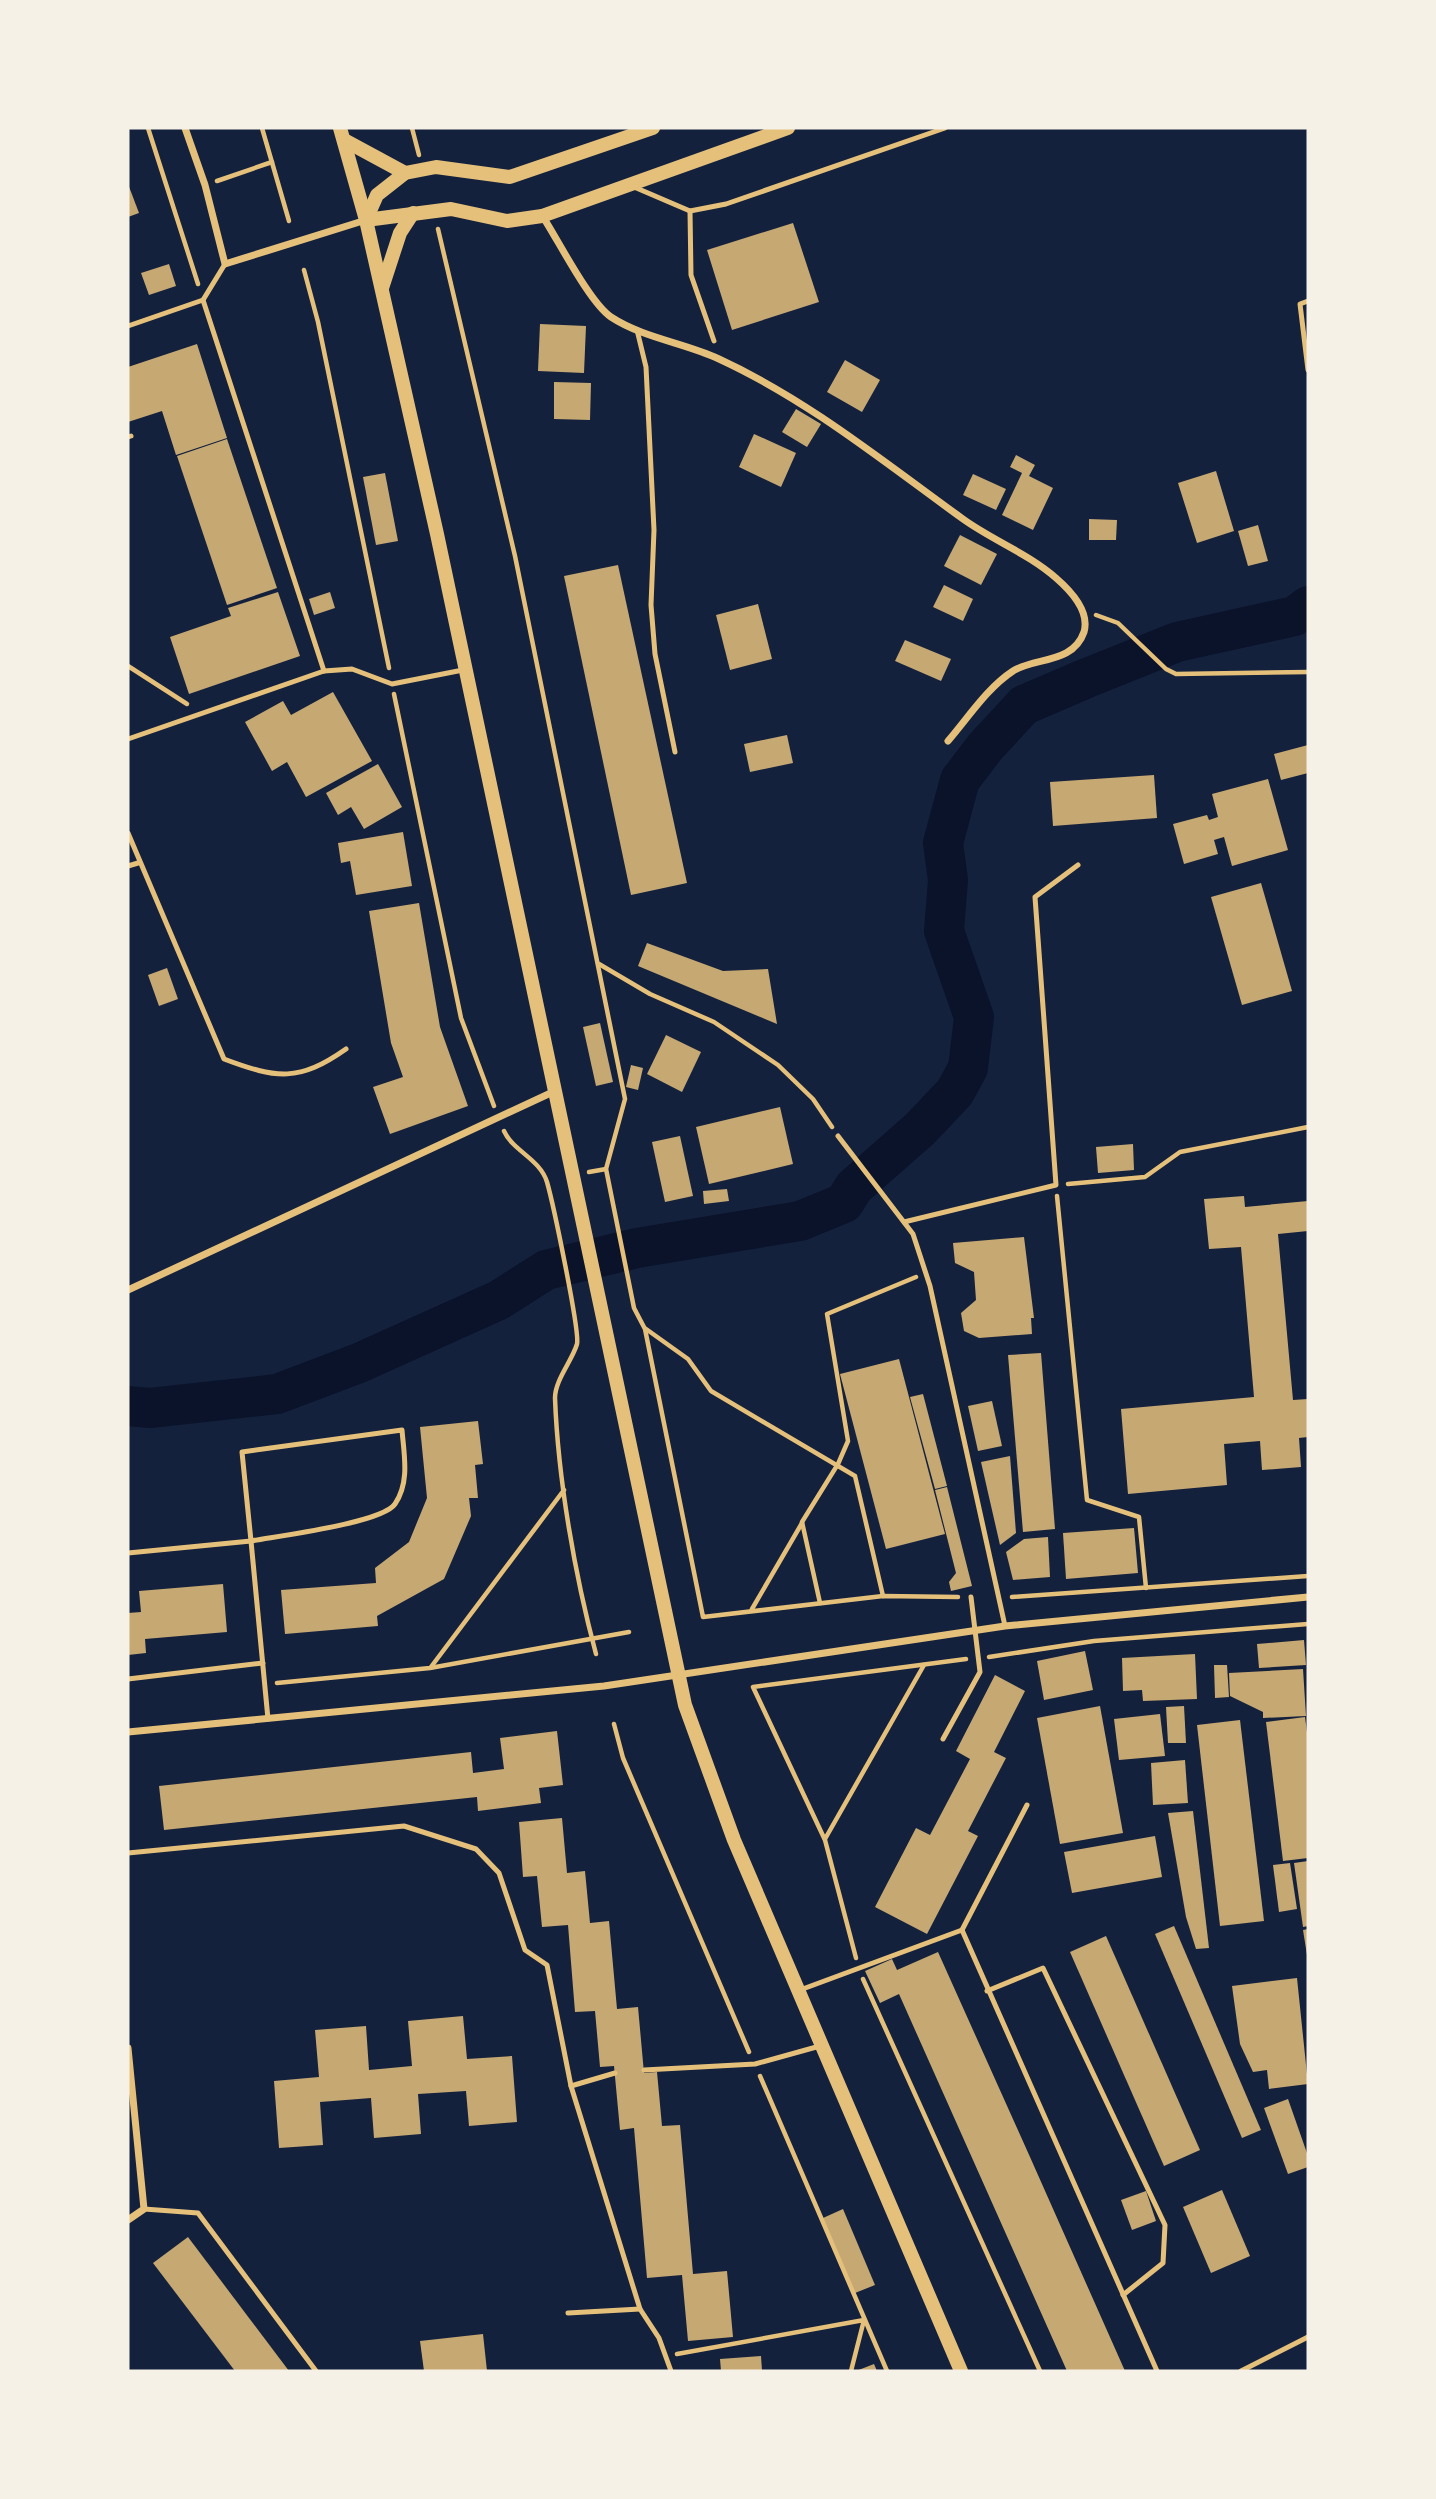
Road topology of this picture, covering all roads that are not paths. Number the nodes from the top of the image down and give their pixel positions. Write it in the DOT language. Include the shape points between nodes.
graph roads {
  1 [pos="185,128"];
  2 [pos="621,128"];
  3 [pos="653,128"];
  4 [pos="788,128"];
  5 [pos="945,128"];
  6 [pos="342,134"];
  7 [pos="613,142"];
  8 [pos="405,173"];
  9 [pos="627,184"];
  10 [pos="690,211"];
  11 [pos="413,214"];
  12 [pos="542,216"];
  13 [pos="366,220"];
  14 [pos="225,264"];
  15 [pos="382,289"];
  16 [pos="203,300"];
  17 [pos="1308,301"];
  18 [pos="128,326"];
  19 [pos="637,330"];
  20 [pos="713,341"];
  21 [pos="1308,370"];
  22 [pos="466,669"];
  23 [pos="324,671"];
  24 [pos="128,738"];
  25 [pos="948,741"];
  26 [pos="675,752"];
  27 [pos="128,833"];
  28 [pos="138,863"];
  29 [pos="1078,865"];
  30 [pos="128,866"];
  31 [pos="346,1049"];
  32 [pos="556,1091"];
  33 [pos="838,1136"];
  34 [pos="904,1222"];
  35 [pos="128,1283"];
  36 [pos="136,1286"];
  37 [pos="128,1290"];
  38 [pos="251,1541"];
  39 [pos="128,1553"];
  40 [pos="971,1597"];
  41 [pos="1308,1597"];
  42 [pos="1004,1626"];
  43 [pos="975,1630"];
  44 [pos="263,1663"];
  45 [pos="678,1674"];
  46 [pos="128,1679"];
  47 [pos="268,1719"];
  48 [pos="128,1732"];
  49 [pos="943,1739"];
  50 [pos="1027,1805"];
  51 [pos="128,1853"];
  52 [pos="962,1930"];
  53 [pos="797,1991"];
  54 [pos="987,1991"];
  55 [pos="820,2046"];
  56 [pos="128,2048"];
  57 [pos="644,2070"];
  58 [pos="615,2073"];
  59 [pos="571,2086"];
  60 [pos="144,2209"];
  61 [pos="128,2220"];
  62 [pos="1123,2295"];
  63 [pos="640,2309"];
  64 [pos="568,2314"];
  65 [pos="1308,2337"];
  66 [pos="316,2371"];
  67 [pos="671,2371"];
  68 [pos="961,2371"];
  69 [pos="1157,2371"];
  70 [pos="1241,2371"];
  1 -- 14 [label="street"];
  2 -- 7 [label="lane"];
  3 -- 7 [label="main road"];
  4 -- 9 [label="main road"];
  5 -- 10 [label="lane" via="726,204"];
  6 -- 8 [label="main road"];
  6 -- 13 [label="main road"];
  7 -- 8 [label="main road" via="510,177 436,167"];
  8 -- 13 [label="main road" via="377,195"];
  9 -- 10 [label="lane"];
  9 -- 12 [label="main road"];
  10 -- 20 [label="lane" via="691,275"];
  11 -- 12 [label="main road" via="460,208 507,221"];
  11 -- 13 [label="main road"];
  11 -- 15 [label="main road" via="396,243"];
  12 -- 19 [label="street" via="601,308"];
  13 -- 14 [label="street"];
  13 -- 15 [label="main road"];
  14 -- 16 [label="lane"];
  15 -- 22 [label="main road"];
  16 -- 18 [label="lane"];
  16 -- 23 [label="lane"];
  17 -- 21 [label="lane" via="1300,304"];
  19 -- 25 [label="street" via="720,360 829,422 965,520 1041,567 1084,611 1080,640 1047,662 1024,666 1004,677"];
  19 -- 26 [label="lane" via="646,367 655,654"];
  22 -- 23 [label="lane" via="392,684 352,669"];
  22 -- 32 [label="main road"];
  23 -- 24 [label="lane"];
  27 -- 28 [label="lane"];
  28 -- 30 [label="lane"];
  28 -- 31 [label="lane" via="224,1059 253,1070 285,1074 318,1069"];
  29 -- 34 [label="lane" via="1035,897 1056,1185"];
  32 -- 36 [label="street"];
  32 -- 45 [label="main road"];
  33 -- 34 [label="lane"];
  34 -- 42 [label="lane" via="913,1234 926,1273"];
  35 -- 36 [label="lane"];
  36 -- 37 [label="street"];
  38 -- 38 [label="lane" via="373,1518 394,1505 405,1478 402,1430 242,1452"];
  38 -- 39 [label="lane"];
  38 -- 44 [label="lane"];
  40 -- 43 [label="lane"];
  41 -- 42 [label="street"];
  42 -- 43 [label="street"];
  43 -- 45 [label="street"];
  43 -- 49 [label="lane" via="980,1672"];
  44 -- 46 [label="lane"];
  44 -- 47 [label="lane"];
  45 -- 47 [label="street" via="604,1686"];
  45 -- 53 [label="main road" via="734,1840"];
  47 -- 48 [label="street"];
  50 -- 52 [label="lane"];
  51 -- 59 [label="lane" via="404,1826 476,1849 499,1873 526,1950 547,1965"];
  52 -- 53 [label="lane"];
  52 -- 54 [label="lane"];
  53 -- 55 [label="main road"];
  54 -- 62 [label="lane"];
  54 -- 62 [label="lane" via="1043,1968 1165,2225 1163,2263"];
  55 -- 57 [label="lane" via="754,2064"];
  55 -- 68 [label="main road"];
  56 -- 60 [label="street"];
  58 -- 59 [label="lane"];
  59 -- 63 [label="lane"];
  60 -- 61 [label="street"];
  60 -- 66 [label="lane" via="198,2213"];
  62 -- 69 [label="lane"];
  63 -- 64 [label="lane"];
  63 -- 67 [label="lane" via="659,2338"];
  65 -- 70 [label="lane"];
}
